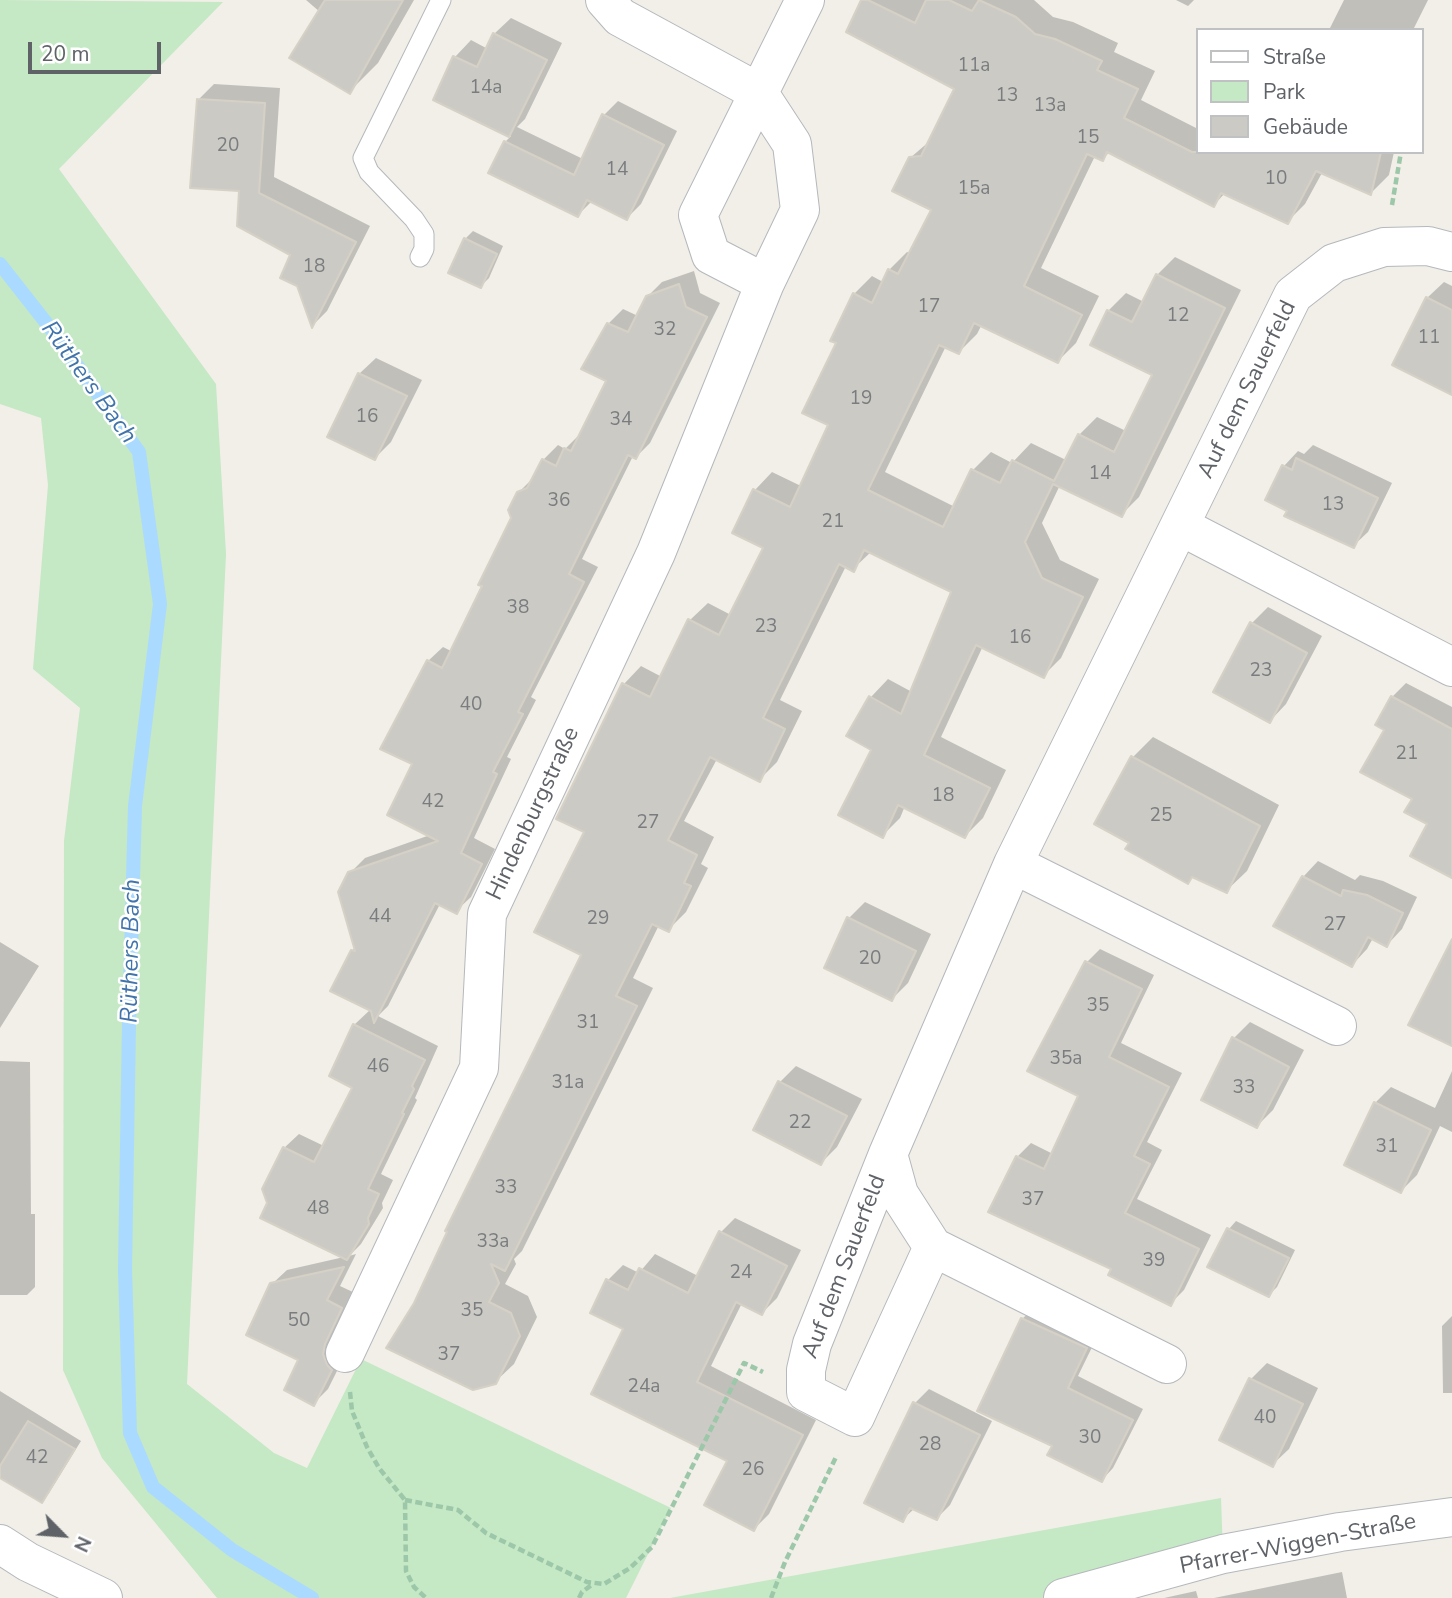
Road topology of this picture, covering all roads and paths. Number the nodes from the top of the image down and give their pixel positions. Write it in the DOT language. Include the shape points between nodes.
graph roads {
  1 [pos="441,0"];
  2 [pos="605,0"];
  3 [pos="805,0"];
  4 [pos="758,92"];
  5 [pos="1401,154"];
  6 [pos="1384,247"];
  7 [pos="1452,252"];
  8 [pos="420,257"];
  9 [pos="765,283"];
  10 [pos="1180,526"];
  11 [pos="1452,667"];
  12 [pos="1013,864"];
  13 [pos="1337,1026"];
  14 [pos="888,1154"];
  15 [pos="933,1247"];
  16 [pos="345,1353"];
  17 [pos="1167,1364"];
  18 [pos="806,1392"];
  19 [pos="855,1417"];
  20 [pos="405,1500"];
  21 [pos="1452,1517"];
  22 [pos="0,1544"];
  23 [pos="594,1584"];
  24 [pos="103,1598"];
  25 [pos="426,1598"];
  26 [pos="579,1598"];
  27 [pos="771,1598"];
  28 [pos="1063,1598"];
  1 -- 8 [label="lane" via="363,158 369,172 424,234"];
  2 -- 4 [label="street, Hindenburgstraße" via="620,17"];
  3 -- 4 [label="street"];
  4 -- 9 [label="street, Hindenburgstraße" via="792,144 800,210"];
  4 -- 9 [label="street" via="698,215 711,255"];
  5 -- 6 [label="path"];
  6 -- 7 [label="street, Auf dem Sauerfeld" via="1428,246"];
  6 -- 10 [label="street, Auf dem Sauerfeld" via="1334,263 1293,295"];
  9 -- 16 [label="street, Hindenburgstraße" via="656,553 487,914 479,1068"];
  10 -- 11 [label="street"];
  10 -- 12 [label="street, Auf dem Sauerfeld"];
  12 -- 13 [label="street"];
  12 -- 14 [label="street, Auf dem Sauerfeld"];
  14 -- 15 [label="street, Auf dem Sauerfeld" via="899,1194"];
  14 -- 18 [label="street, Auf dem Sauerfeld" via="812,1344"];
  15 -- 17 [label="street"];
  15 -- 19 [label="street"];
  16 -- 20 [label="path" via="352,1411 379,1468"];
  18 -- 19 [label="street, Auf dem Sauerfeld"];
  18 -- 23 [label="path" via="744,1363 652,1547 616,1578"];
  19 -- 27 [label="path"];
  20 -- 23 [label="path" via="458,1510 486,1533"];
  20 -- 25 [label="path" via="407,1571"];
  21 -- 28 [label="street, Pfarrer-Wiggen-Straße" via="1223,1554"];
  22 -- 24 [label="street"];
  23 -- 26 [label="path"];
}
